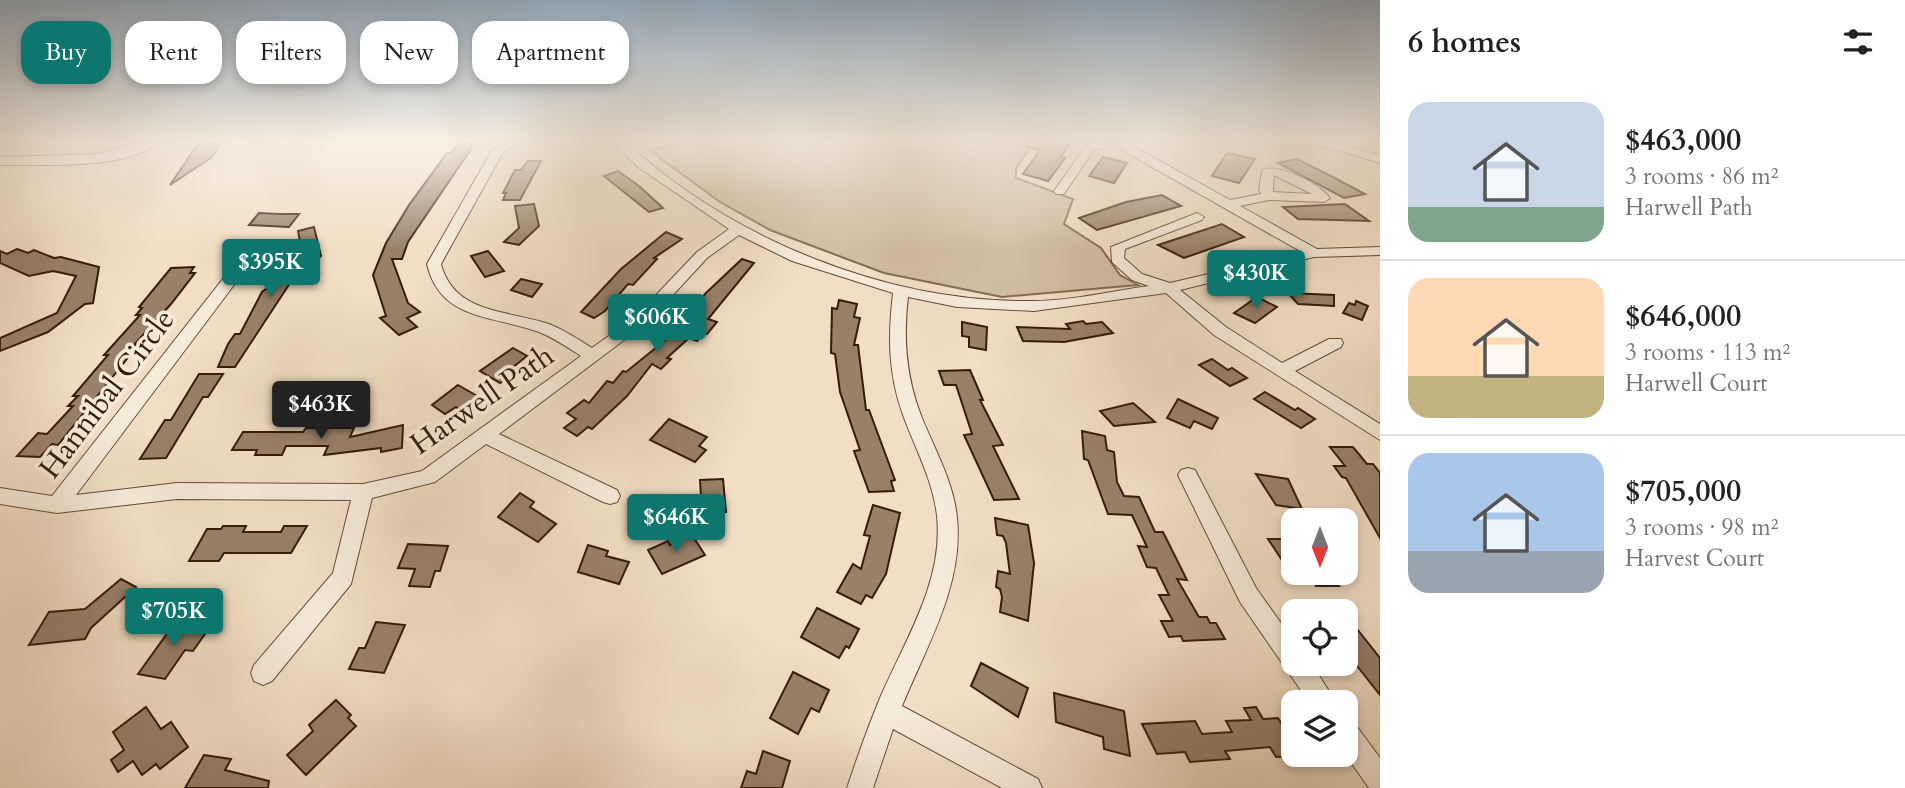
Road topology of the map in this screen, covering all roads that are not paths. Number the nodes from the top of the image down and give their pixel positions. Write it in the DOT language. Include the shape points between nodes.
graph roads {
  1 [pos="483,178"];
  2 [pos="662,178"];
  3 [pos="1069,178"];
  4 [pos="1182,178"];
  5 [pos="1060,191"];
  6 [pos="1269,196"];
  7 [pos="1231,204"];
  8 [pos="1197,217"];
  9 [pos="738,229"];
  10 [pos="253,250"];
  11 [pos="1380,251"];
  12 [pos="1314,253"];
  13 [pos="1169,288"];
  14 [pos="901,291"];
  15 [pos="1335,343"];
  16 [pos="594,356"];
  17 [pos="1280,371"];
  18 [pos="1380,433"];
  19 [pos="483,435"];
  20 [pos="1188,475"];
  21 [pos="363,492"];
  22 [pos="0,496"];
  23 [pos="610,496"];
  24 [pos="57,505"];
  25 [pos="1281,642"];
  26 [pos="263,673"];
  27 [pos="887,712"];
  28 [pos="1358,750"];
  29 [pos="1380,781"];
  30 [pos="860,788"];
  31 [pos="1028,788"];
  1 -- 16 [label="street" via="434,264 435,278 444,292 469,307 547,330"];
  2 -- 9 [label="street"];
  3 -- 5 [label="street"];
  4 -- 7 [label="street"];
  6 -- 7 [label="street"];
  7 -- 12 [label="street"];
  8 -- 13 [label="street" via="1118,247 1117,259 1137,277"];
  9 -- 14 [label="street" via="797,258"];
  9 -- 16 [label="street, Harwell Path" via="702,255 642,319"];
  10 -- 24 [label="street, Hannibal Circle"];
  11 -- 12 [label="street"];
  12 -- 13 [label="street"];
  13 -- 14 [label="street" via="1034,306 957,302"];
  13 -- 17 [label="street" via="1220,331"];
  14 -- 27 [label="street" via="898,367 906,400 941,488 948,532 940,586"];
  15 -- 17 [label="street"];
  16 -- 19 [label="street, Harwell Path"];
  17 -- 18 [label="street"];
  19 -- 21 [label="street, Harwell Path" via="428,477"];
  19 -- 23 [label="street"];
  20 -- 25 [label="street" via="1248,595"];
  21 -- 24 [label="street, Harwell Path" via="177,491"];
  21 -- 26 [label="street" via="343,577"];
  22 -- 24 [label="street, Harwell Path"];
  27 -- 30 [label="street"];
  27 -- 31 [label="street"];
  28 -- 29 [label="street"];
}
